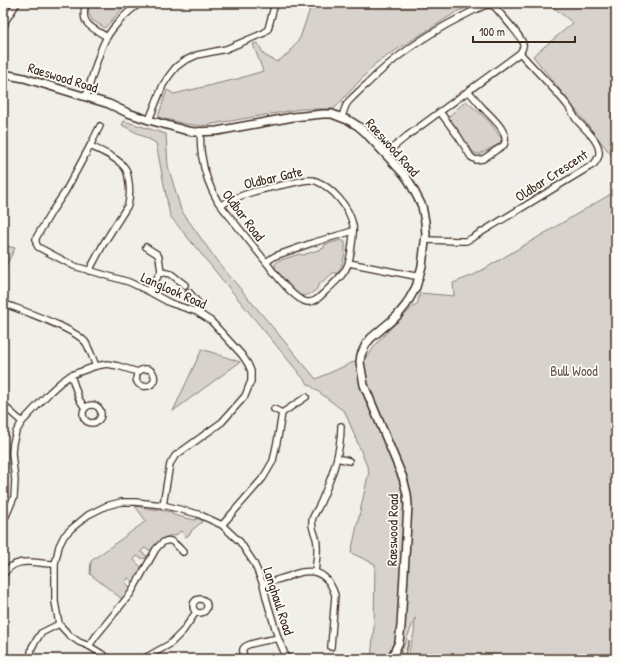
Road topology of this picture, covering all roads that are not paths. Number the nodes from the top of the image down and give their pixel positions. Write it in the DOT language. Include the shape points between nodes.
graph roads {
  1 [pos="17,3"];
  2 [pos="86,3"];
  3 [pos="141,3"];
  4 [pos="275,3"];
  5 [pos="108,37"];
  6 [pos="3,42"];
  7 [pos="520,53"];
  8 [pos="3,74"];
  9 [pos="468,91"];
  10 [pos="86,97"];
  11 [pos="440,112"];
  12 [pos="342,117"];
  13 [pos="149,120"];
  14 [pos="100,126"];
  15 [pos="200,131"];
  16 [pos="90,146"];
  17 [pos="385,154"];
  18 [pos="221,205"];
  19 [pos="354,231"];
  20 [pos="425,240"];
  21 [pos="146,246"];
  22 [pos="266,262"];
  23 [pos="348,263"];
  24 [pos="89,271"];
  25 [pos="161,272"];
  26 [pos="420,277"];
  27 [pos="185,285"];
  28 [pos="148,291"];
  29 [pos="189,292"];
  30 [pos="4,305"];
  31 [pos="200,314"];
  32 [pos="96,366"];
  33 [pos="138,372"];
  34 [pos="71,375"];
  35 [pos="306,397"];
  36 [pos="3,405"];
  37 [pos="85,408"];
  38 [pos="274,409"];
  39 [pos="282,413"];
  40 [pos="22,422"];
  41 [pos="341,426"];
  42 [pos="337,458"];
  43 [pos="349,461"];
  44 [pos="163,505"];
  45 [pos="3,519"];
  46 [pos="222,525"];
  47 [pos="183,552"];
  48 [pos="55,564"];
  49 [pos="315,572"];
  50 [pos="3,575"];
  51 [pos="263,584"];
  52 [pos="196,612"];
  53 [pos="59,624"];
  54 [pos="278,638"];
  55 [pos="89,646"];
  56 [pos="331,647"];
  57 [pos="30,659"];
  58 [pos="109,659"];
  59 [pos="143,659"];
  60 [pos="245,659"];
  61 [pos="287,659"];
  62 [pos="391,659"];
  1 -- 6 [label="street" via="6,20"];
  2 -- 5 [label="street" via="84,20"];
  3 -- 5 [label="street" via="126,14"];
  4 -- 13 [label="street" via="268,29 264,33 226,49 198,55 176,67 163,85"];
  5 -- 10 [label="street" via="102,46"];
  7 -- 9 [label="street"];
  7 -- 12 [label="street" via="522,39 495,7 485,5 444,26 381,70 348,102"];
  7 -- 20 [label="street, Oldbar Crescent" via="595,140 600,152 597,160 466,241"];
  8 -- 10 [label="street, Raeswood Road"];
  9 -- 11 [label="street"];
  9 -- 11 [label="street" via="496,122 506,138 504,145 483,159 471,158"];
  10 -- 13 [label="street, Raeswood Road"];
  11 -- 17 [label="street"];
  12 -- 15 [label="street, Raeswood Road" via="315,114 217,131"];
  12 -- 17 [label="street, Raeswood Road" via="358,126"];
  13 -- 15 [label="street, Raeswood Road" via="188,131"];
  14 -- 16 [label="street, Langlook Road"];
  15 -- 18 [label="street, Oldbar Road" via="201,156 213,193"];
  16 -- 24 [label="street" via="111,157 126,169 130,198"];
  16 -- 24 [label="street, Langlook Road" via="36,238 38,247"];
  17 -- 20 [label="street, Raeswood Road" via="409,181 422,206"];
  18 -- 19 [label="street, Oldbar Gate" via="233,199 301,180 316,181 340,200 349,214"];
  18 -- 22 [label="street, Oldbar Road"];
  19 -- 22 [label="street, Oldbar Road" via="275,256"];
  19 -- 23 [label="street"];
  20 -- 26 [label="street, Raeswood Road"];
  21 -- 25 [label="street" via="159,257"];
  22 -- 23 [label="street, Oldbar Road" via="294,295 307,302 316,300 339,278"];
  23 -- 26 [label="street"];
  24 -- 28 [label="street, Langlook Road" via="129,282"];
  25 -- 27 [label="street" via="171,274"];
  25 -- 28 [label="street"];
  26 -- 62 [label="street, Raeswood Road" via="406,305 366,344 360,362 364,385 403,478 407,494 401,626 399,642"];
  28 -- 31 [label="street, Langlook Road" via="170,303"];
  29 -- 31 [label="street" via="200,305"];
  30 -- 32 [label="street" via="78,335 86,342"];
  31 -- 44 [label="street, Langlook Road" via="211,321 242,355 251,371 251,381 245,396 222,422 175,456 170,464"];
  32 -- 33 [label="street" via="107,364"];
  32 -- 34 [label="street"];
  34 -- 37 [label="street" via="79,399"];
  34 -- 40 [label="street" via="50,392"];
  35 -- 39 [label="street"];
  36 -- 40 [label="street"];
  38 -- 39 [label="street"];
  39 -- 46 [label="street" via="273,461 263,478"];
  40 -- 45 [label="street" via="13,443 16,480 14,497"];
  41 -- 42 [label="street"];
  42 -- 43 [label="street"];
  42 -- 49 [label="street" via="313,518 312,527 318,546"];
  44 -- 46 [label="street, Langhaul Road" via="198,514"];
  44 -- 48 [label="street, Langhaul Road" via="121,502 106,506 71,528 59,546"];
  46 -- 51 [label="street, Langhaul Road" via="240,542 254,563"];
  47 -- 55 [label="street" via="173,541 161,543 131,593"];
  48 -- 50 [label="street" via="31,561 15,563"];
  48 -- 53 [label="street, Langhaul Road" via="55,602"];
  49 -- 51 [label="street" via="303,572"];
  49 -- 56 [label="street" via="328,580 335,595"];
  51 -- 54 [label="street, Langhaul Road"];
  52 -- 59 [label="street" via="170,644"];
  53 -- 55 [label="street" via="69,635"];
  53 -- 57 [label="street" via="41,633 32,647"];
  54 -- 60 [label="street" via="245,646 242,652"];
  54 -- 61 [label="street, Langhaul Road"];
  55 -- 58 [label="street"];
}
